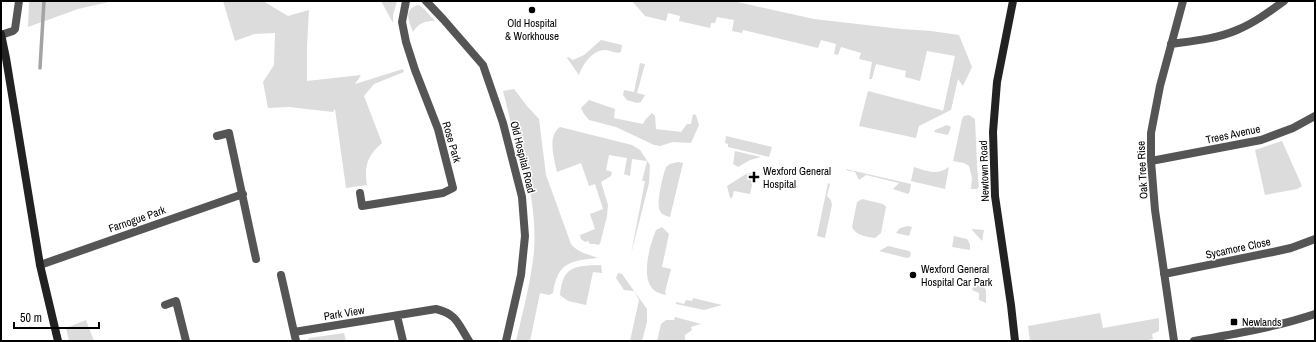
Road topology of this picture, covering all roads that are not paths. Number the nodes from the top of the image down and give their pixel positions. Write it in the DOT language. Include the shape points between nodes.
graph roads {
  1 [pos="19,1"];
  2 [pos="406,1"];
  3 [pos="426,1"];
  4 [pos="1013,1"];
  5 [pos="1184,1"];
  6 [pos="1284,1"];
  7 [pos="1,34"];
  8 [pos="1171,44"];
  9 [pos="1315,116"];
  10 [pos="217,136"];
  11 [pos="1151,161"];
  12 [pos="360,193"];
  13 [pos="243,194"];
  14 [pos="1315,239"];
  15 [pos="256,259"];
  16 [pos="40,265"];
  17 [pos="1164,274"];
  18 [pos="281,275"];
  19 [pos="165,305"];
  20 [pos="1315,314"];
  21 [pos="397,316"];
  22 [pos="294,332"];
  23 [pos="58,341"];
  24 [pos="186,341"];
  25 [pos="296,341"];
  26 [pos="403,341"];
  27 [pos="469,341"];
  28 [pos="506,341"];
  29 [pos="1015,341"];
  30 [pos="1174,341"];
  31 [pos="1194,341"];
  1 -- 7 [label="street" via="15,29 13,32"];
  2 -- 12 [label="street, Rose Park" via="402,22 406,42 438,128 453,188 443,193 362,206"];
  3 -- 28 [label="street, Old Hospital Road" via="483,65 503,123 522,197 525,236 521,275"];
  4 -- 29 [label="main road, Newtown Road" via="997,82 994,132 995,196"];
  5 -- 8 [label="street, Oak Tree Rise"];
  6 -- 8 [label="street" via="1237,30 1203,40"];
  7 -- 16 [label="main road"];
  8 -- 11 [label="street, Oak Tree Rise" via="1152,128"];
  9 -- 11 [label="street, Trees Avenue" via="1262,140"];
  10 -- 13 [label="street" via="229,133"];
  11 -- 17 [label="street, Oak Tree Rise" via="1154,210"];
  13 -- 15 [label="street"];
  13 -- 16 [label="street, Farnogue Park"];
  14 -- 17 [label="street, Sycamore Close" via="1291,248"];
  16 -- 23 [label="main road"];
  17 -- 30 [label="street, Oak Tree Rise"];
  18 -- 22 [label="street"];
  19 -- 24 [label="street" via="176,301"];
  20 -- 31 [label="street" via="1292,322"];
  21 -- 22 [label="street, Park View"];
  21 -- 26 [label="street"];
  21 -- 27 [label="street, Park View" via="445,311 454,316"];
  22 -- 25 [label="street"];
}
